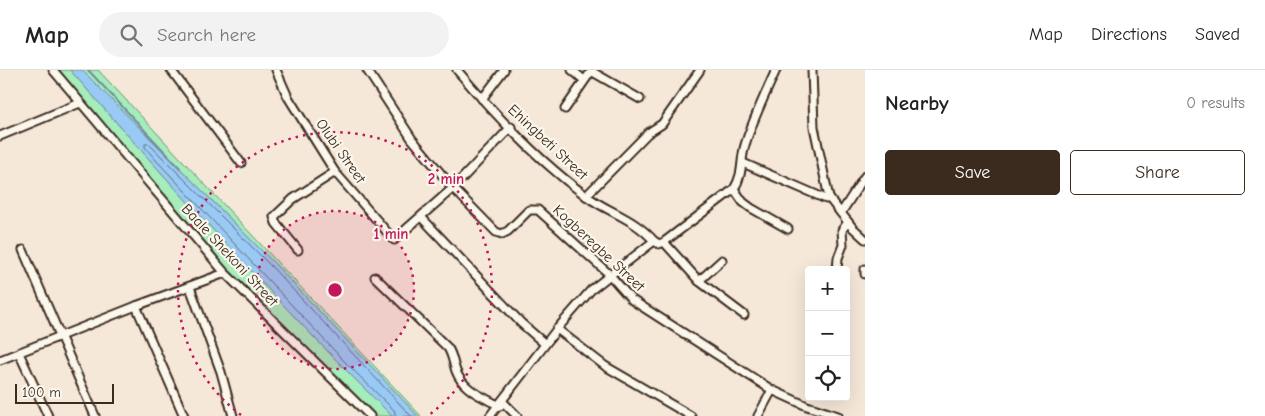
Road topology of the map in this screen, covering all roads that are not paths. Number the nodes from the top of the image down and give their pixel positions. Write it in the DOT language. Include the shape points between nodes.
graph roads {
  1 [pos="53,70"];
  2 [pos="171,70"];
  3 [pos="276,70"];
  4 [pos="367,70"];
  5 [pos="457,70"];
  6 [pos="504,70"];
  7 [pos="572,70"];
  8 [pos="700,70"];
  9 [pos="776,70"];
  10 [pos="812,70"];
  11 [pos="592,71"];
  12 [pos="584,80"];
  13 [pos="482,99"];
  14 [pos="640,99"];
  15 [pos="80,103"];
  16 [pos="565,109"];
  17 [pos="511,127"];
  18 [pos="0,136"];
  19 [pos="242,163"];
  20 [pos="744,163"];
  21 [pos="335,172"];
  22 [pos="865,178"];
  23 [pos="454,188"];
  24 [pos="734,189"];
  25 [pos="586,196"];
  26 [pos="829,198"];
  27 [pos="841,213"];
  28 [pos="422,218"];
  29 [pos="848,222"];
  30 [pos="788,229"];
  31 [pos="865,239"];
  32 [pos="654,241"];
  33 [pos="664,242"];
  34 [pos="22,250"];
  35 [pos="298,250"];
  36 [pos="722,260"];
  37 [pos="837,266"];
  38 [pos="865,269"];
  39 [pos="225,274"];
  40 [pos="609,274"];
  41 [pos="865,274"];
  42 [pos="375,277"];
  43 [pos="699,281"];
  44 [pos="190,287"];
  45 [pos="136,306"];
  46 [pos="744,315"];
  47 [pos="556,329"];
  48 [pos="60,335"];
  49 [pos="546,344"];
  50 [pos="20,353"];
  51 [pos="0,360"];
  52 [pos="772,390"];
  53 [pos="501,404"];
  54 [pos="48,416"];
  55 [pos="95,416"];
  56 [pos="184,416"];
  57 [pos="233,416"];
  58 [pos="370,416"];
  59 [pos="490,416"];
  60 [pos="517,416"];
  61 [pos="691,416"];
  62 [pos="758,416"];
  63 [pos="838,416"];
  1 -- 15 [label="street, Baale Shekoni Street"];
  2 -- 19 [label="street"];
  3 -- 21 [label="street, Olubi Street" via="288,97"];
  4 -- 23 [label="street" via="412,138"];
  5 -- 13 [label="street, Ehingbeti Street"];
  6 -- 13 [label="street"];
  7 -- 12 [label="street"];
  8 -- 25 [label="street" via="662,124 648,133"];
  9 -- 20 [label="street" via="749,133 743,151"];
  10 -- 26 [label="street" via="814,127"];
  11 -- 12 [label="street"];
  11 -- 14 [label="street"];
  12 -- 16 [label="street"];
  13 -- 17 [label="street, Ehingbeti Street"];
  15 -- 18 [label="street"];
  15 -- 39 [label="street, Baale Shekoni Street"];
  17 -- 23 [label="street"];
  17 -- 25 [label="street, Ehingbeti Street"];
  20 -- 24 [label="street"];
  20 -- 26 [label="street" via="783,182"];
  21 -- 28 [label="street, Olubi Street" via="394,240"];
  21 -- 35 [label="street" via="293,199 274,217"];
  22 -- 27 [label="street"];
  23 -- 28 [label="street"];
  23 -- 40 [label="street, Kogberegbe Street" via="496,232 502,234 529,210 538,210"];
  24 -- 30 [label="street" via="751,208"];
  24 -- 33 [label="street"];
  25 -- 32 [label="street, Ehingbeti Street" via="636,223"];
  26 -- 27 [label="street"];
  27 -- 29 [label="street"];
  28 -- 49 [label="street" via="521,323"];
  29 -- 31 [label="street"];
  29 -- 37 [label="street" via="842,230 843,245"];
  32 -- 33 [label="street"];
  32 -- 40 [label="street"];
  33 -- 43 [label="street"];
  34 -- 48 [label="street"];
  36 -- 43 [label="street"];
  38 -- 41 [label="street"];
  39 -- 44 [label="street"];
  39 -- 58 [label="street, Baale Shekoni Street"];
  40 -- 47 [label="street"];
  40 -- 52 [label="street, Kogberegbe Street" via="632,300"];
  42 -- 53 [label="street" via="448,348 461,381 470,390"];
  43 -- 46 [label="street"];
  44 -- 45 [label="street"];
  44 -- 57 [label="street" via="221,372"];
  45 -- 48 [label="street"];
  45 -- 56 [label="street"];
  47 -- 49 [label="street"];
  47 -- 61 [label="street" via="605,366"];
  48 -- 50 [label="street"];
  48 -- 55 [label="street"];
  49 -- 53 [label="street"];
  50 -- 51 [label="street"];
  50 -- 54 [label="street"];
  52 -- 62 [label="street"];
  52 -- 63 [label="street, Kogberegbe Street"];
  53 -- 59 [label="street"];
  53 -- 60 [label="street"];
}
